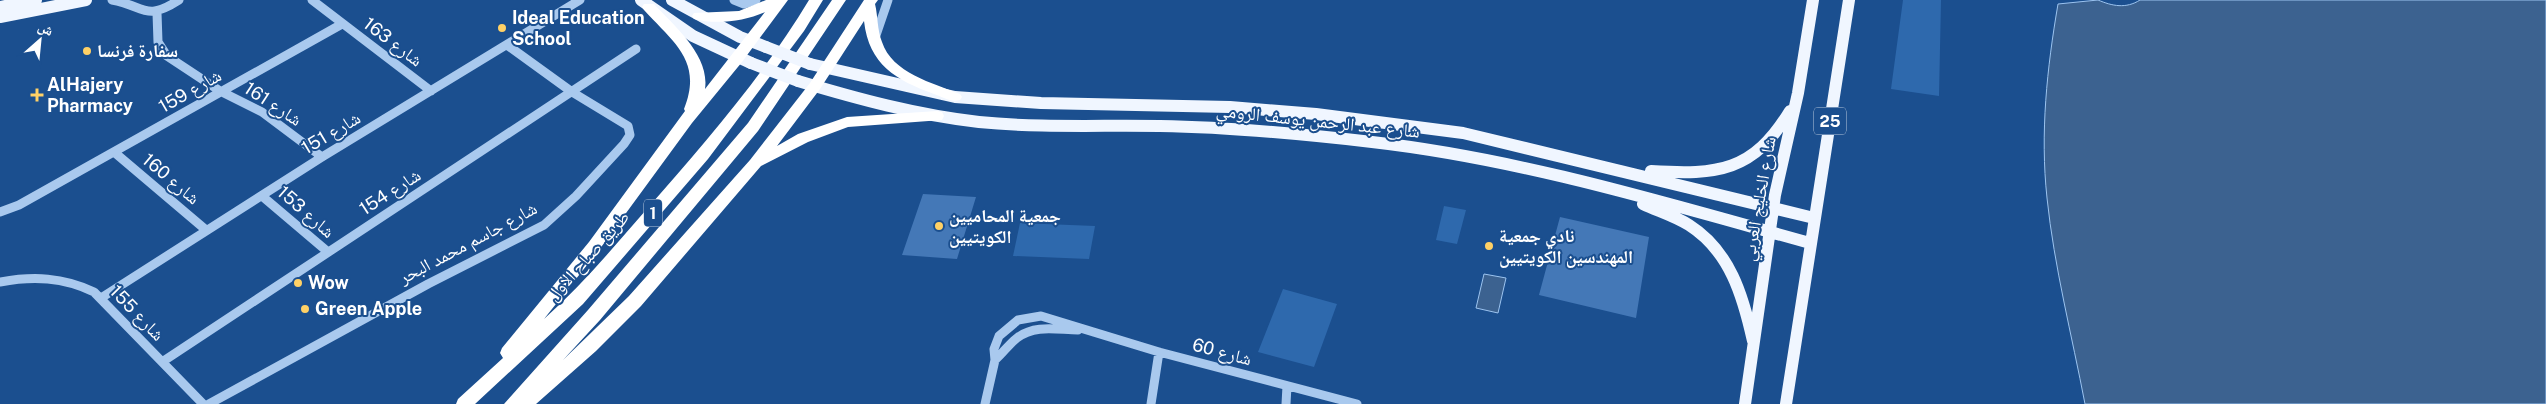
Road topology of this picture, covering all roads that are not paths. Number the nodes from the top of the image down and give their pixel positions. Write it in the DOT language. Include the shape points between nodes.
graph roads {
  1 [pos="4,0"];
  2 [pos="36,0"];
  3 [pos="86,0"];
  4 [pos="112,0"];
  5 [pos="179,0"];
  6 [pos="312,0"];
  7 [pos="580,0"];
  8 [pos="672,0"];
  9 [pos="734,0"];
  10 [pos="756,0"];
  11 [pos="776,0"];
  12 [pos="781,0"];
  13 [pos="816,0"];
  14 [pos="839,0"];
  15 [pos="888,0"];
  16 [pos="1813,0"];
  17 [pos="1849,0"];
  18 [pos="0,1"];
  19 [pos="870,2"];
  20 [pos="645,4"];
  21 [pos="0,7"];
  22 [pos="157,13"];
  23 [pos="699,16"];
  24 [pos="0,18"];
  25 [pos="342,24"];
  26 [pos="874,40"];
  27 [pos="751,41"];
  28 [pos="507,45"];
  29 [pos="636,49"];
  30 [pos="744,61"];
  31 [pos="827,69"];
  32 [pos="814,86"];
  33 [pos="431,91"];
  34 [pos="220,92"];
  35 [pos="572,92"];
  36 [pos="1798,93"];
  37 [pos="955,97"];
  38 [pos="937,116"];
  39 [pos="687,120"];
  40 [pos="114,152"];
  41 [pos="322,157"];
  42 [pos="1587,161"];
  43 [pos="755,164"];
  44 [pos="1606,166"];
  45 [pos="1580,182"];
  46 [pos="1606,188"];
  47 [pos="262,196"];
  48 [pos="1773,208"];
  49 [pos="0,212"];
  50 [pos="1814,218"];
  51 [pos="206,230"];
  52 [pos="1770,232"];
  53 [pos="1810,243"];
  54 [pos="328,252"];
  55 [pos="0,282"];
  56 [pos="101,298"];
  57 [pos="1079,330"];
  58 [pos="1755,350"];
  59 [pos="1159,352"];
  60 [pos="995,360"];
  61 [pos="162,362"];
  62 [pos="1287,386"];
  63 [pos="476,393"];
  64 [pos="203,404"];
  65 [pos="209,404"];
  66 [pos="464,404"];
  67 [pos="512,404"];
  68 [pos="524,404"];
  69 [pos="985,404"];
  70 [pos="1152,404"];
  71 [pos="1286,404"];
  72 [pos="1357,404"];
  73 [pos="1745,404"];
  74 [pos="1786,404"];
  1 -- 18 [label="main road"];
  2 -- 21 [label="main road"];
  3 -- 24 [label="main road"];
  4 -- 22 [label="street" via="131,2 144,13"];
  5 -- 22 [label="street"];
  6 -- 25 [label="street, شارع 163"];
  7 -- 28 [label="street, شارع 151"];
  8 -- 23 [label="main road"];
  9 -- 10 [label="street" via="744,4"];
  11 -- 23 [label="highway" via="758,11 738,17"];
  12 -- 27 [label="highway"];
  13 -- 63 [label="highway, طريق صباح الاول / 1" via="799,28 704,155 577,299"];
  14 -- 67 [label="highway, 1" via="753,127 594,315"];
  15 -- 26 [label="street"];
  16 -- 36 [label="main road, شارع الخليج العربي / 25"];
  17 -- 50 [label="main road, 25"];
  19 -- 26 [label="highway"];
  19 -- 31 [label="highway"];
  20 -- 30 [label="main road" via="693,35"];
  20 -- 39 [label="highway" via="686,49 697,70 698,92"];
  22 -- 34 [label="street, شارع 161" via="156,32 161,50"];
  23 -- 27 [label="main road"];
  25 -- 33 [label="street, شارع 163"];
  25 -- 34 [label="street, شارع 159"];
  26 -- 37 [label="highway" via="890,64 904,75"];
  27 -- 30 [label="highway"];
  27 -- 31 [label="main road, bridge"];
  28 -- 33 [label="street, شارع 151"];
  28 -- 35 [label="street"];
  29 -- 35 [label="street, شارع 154"];
  30 -- 32 [label="main road, bridge"];
  30 -- 39 [label="highway"];
  31 -- 32 [label="highway"];
  31 -- 37 [label="main road, شارع عبد الرحمن يوسف الرومي"];
  32 -- 38 [label="main road, شارع عبد الرحمن يوسف الرومي"];
  32 -- 43 [label="highway"];
  33 -- 41 [label="street, شارع 151"];
  34 -- 40 [label="street, شارع 159"];
  34 -- 41 [label="street, شارع 161" via="262,112"];
  35 -- 54 [label="street, شارع 154"];
  35 -- 65 [label="street, شارع جاسم محمد البحر" via="621,120 628,126 630,135 558,214 529,234 428,284"];
  36 -- 44 [label="main road" via="1773,139 1736,166 1683,173"];
  36 -- 48 [label="main road, شارع الخليج العربي / 25"];
  37 -- 42 [label="main road, شارع عبد الرحمن يوسف الرومي" via="1050,104 1230,107 1316,114 1463,133"];
  38 -- 43 [label="highway" via="847,122 802,138"];
  38 -- 45 [label="main road, شارع عبد الرحمن يوسف الرومي" via="1074,128 1224,128 1375,143 1469,155"];
  39 -- 63 [label="highway" via="594,246"];
  40 -- 49 [label="street, شارع 159"];
  40 -- 51 [label="street, شارع 160"];
  41 -- 47 [label="street, شارع 151"];
  42 -- 44 [label="main road, شارع عبد الرحمن يوسف الرومي"];
  42 -- 45 [label="main road" via="1598,167 1600,177 1594,182"];
  43 -- 68 [label="highway" via="635,300 590,346"];
  44 -- 48 [label="main road, شارع عبد الرحمن يوسف الرومي"];
  45 -- 46 [label="main road, شارع عبد الرحمن يوسف الرومي"];
  46 -- 52 [label="main road, شارع عبد الرحمن يوسف الرومي"];
  46 -- 58 [label="main road" via="1688,225 1717,249 1739,284"];
  47 -- 51 [label="street, شارع 151"];
  47 -- 54 [label="street, شارع 153"];
  48 -- 50 [label="main road, شارع عبد الرحمن يوسف الرومي"];
  48 -- 52 [label="main road, شارع الخليج العربي / 25"];
  50 -- 53 [label="main road, 25"];
  51 -- 56 [label="street, شارع 151"];
  52 -- 53 [label="main road, شارع عبد الرحمن يوسف الرومي"];
  52 -- 58 [label="main road, شارع الخليج العربي / 25"];
  53 -- 74 [label="main road, 25"];
  54 -- 61 [label="street, شارع 154"];
  55 -- 56 [label="street, شارع 155" via="37,278 61,280 82,286"];
  56 -- 61 [label="street, شارع 155"];
  57 -- 59 [label="street, شارع 60"];
  57 -- 60 [label="street" via="1047,328 1029,331 1014,340"];
  57 -- 60 [label="street" via="1041,316 1018,320 999,336 994,349"];
  58 -- 73 [label="main road, شارع الخليج العربي / 25"];
  59 -- 62 [label="street, شارع 60"];
  59 -- 70 [label="street"];
  60 -- 69 [label="street"];
  61 -- 64 [label="street, شارع 155"];
  62 -- 71 [label="street"];
  62 -- 72 [label="street, شارع 60"];
  63 -- 66 [label="highway, طريق صباح الاول / 1"];
}
